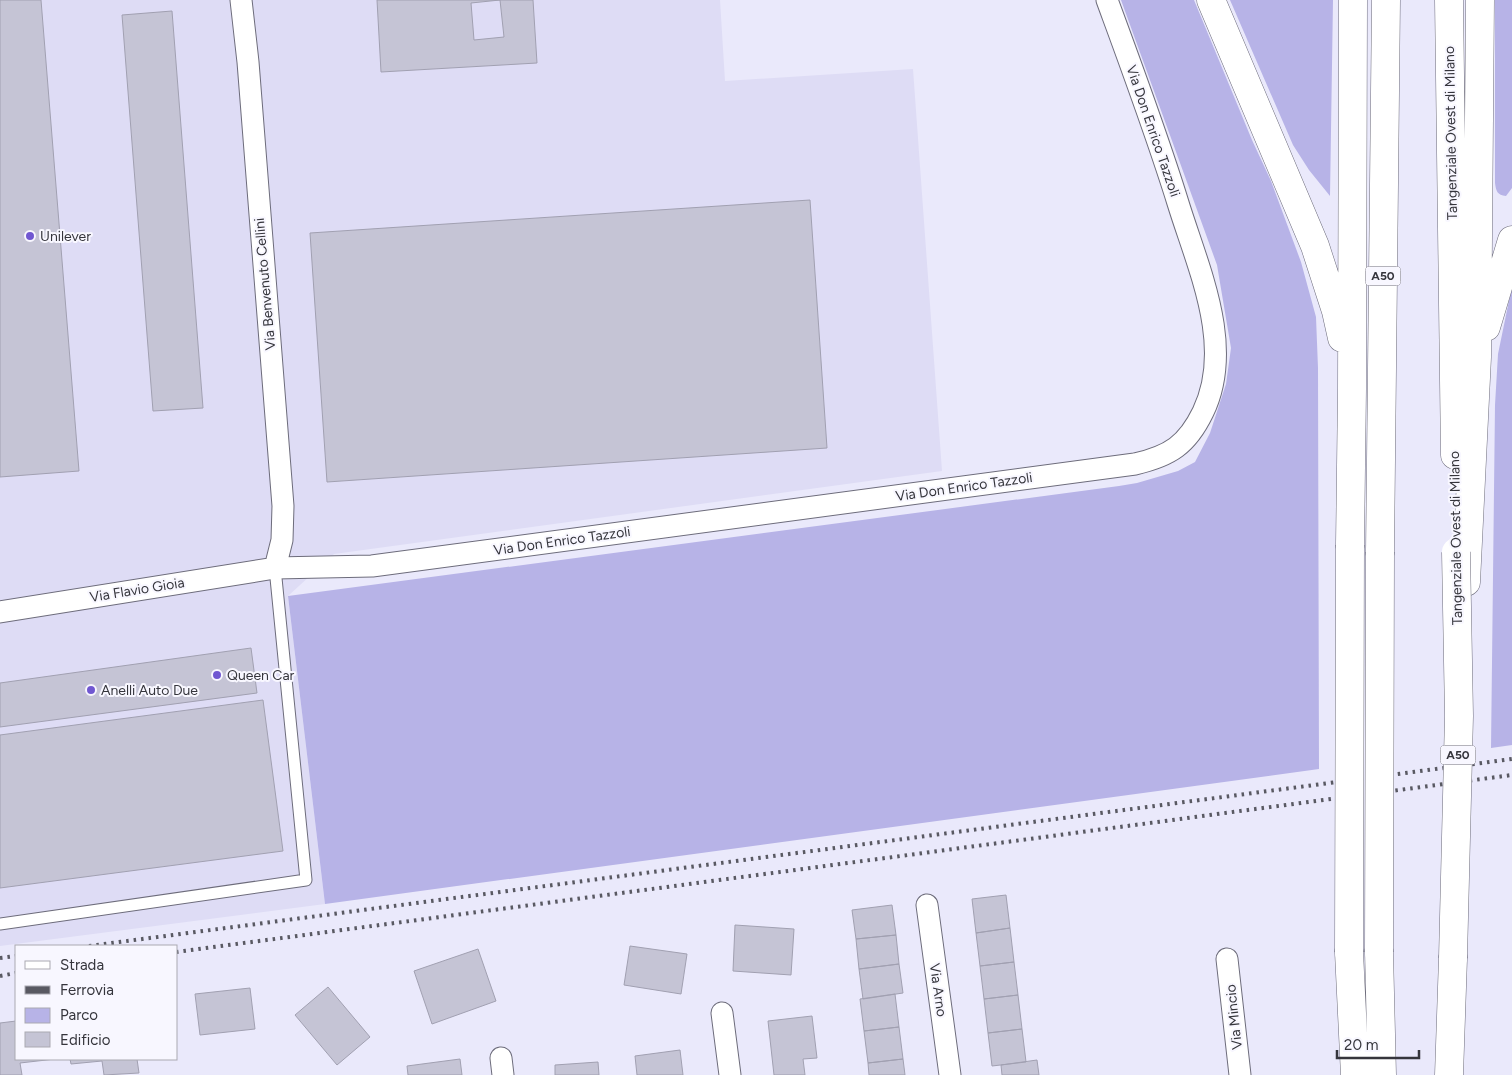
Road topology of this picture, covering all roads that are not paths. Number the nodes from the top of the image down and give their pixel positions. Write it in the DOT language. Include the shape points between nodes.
graph roads {
  1 [pos="241,0"];
  2 [pos="1107,0"];
  3 [pos="1211,0"];
  4 [pos="1353,0"];
  5 [pos="1386,0"];
  6 [pos="1449,0"];
  7 [pos="1480,0"];
  8 [pos="1512,240"];
  9 [pos="1476,357"];
  10 [pos="1352,389"];
  11 [pos="1462,552"];
  12 [pos="275,568"];
  13 [pos="0,612"];
  14 [pos="927,904"];
  15 [pos="0,924"];
  16 [pos="1228,958"];
  17 [pos="722,1013"];
  18 [pos="730,1075"];
  19 [pos="950,1075"];
  20 [pos="1240,1075"];
  21 [pos="1355,1075"];
  22 [pos="1382,1075"];
  23 [pos="1448,1075"];
  1 -- 12 [label="street, Via Benvenuto Cellini" via="283,506 282,540"];
  2 -- 12 [label="street, Via Don Enrico Tazzoli" via="1160,145 1216,333 1214,379 1205,407 1191,434 1171,452 1134,464 382,564"];
  3 -- 10 [label="highway" via="1315,246 1336,310"];
  4 -- 10 [label="highway"];
  5 -- 22 [label="highway, A50, bridge" via="1380,552 1379,952"];
  6 -- 11 [label="highway, Tangenziale Ovest di Milano / A50"];
  7 -- 9 [label="highway"];
  8 -- 9 [label="highway"];
  9 -- 11 [label="highway"];
  10 -- 21 [label="highway, bridge" via="1349,952"];
  11 -- 23 [label="highway, Tangenziale Ovest di Milano / A50, bridge"];
  12 -- 13 [label="street, Via Flavio Gioia"];
  12 -- 15 [label="lane" via="306,880"];
  14 -- 19 [label="street, Via Arno"];
  16 -- 20 [label="street, Via Mincio"];
  17 -- 18 [label="street"];
}
